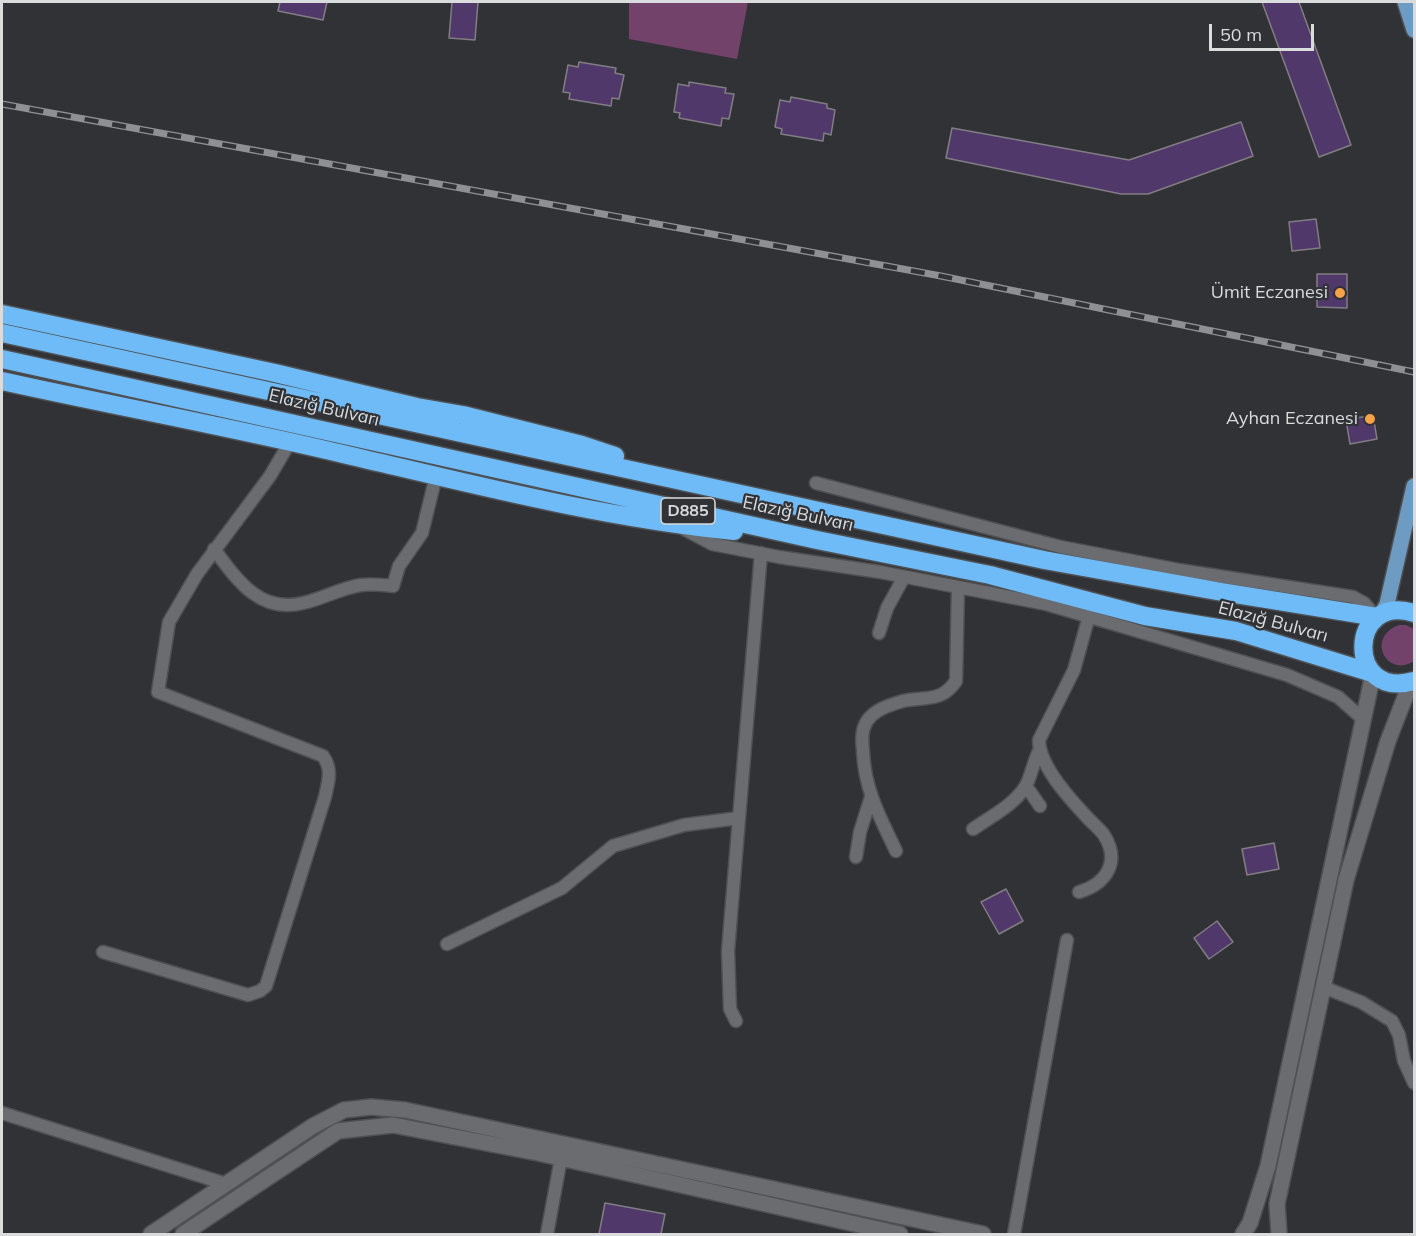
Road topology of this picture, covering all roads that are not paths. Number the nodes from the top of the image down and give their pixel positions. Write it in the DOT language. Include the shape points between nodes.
graph roads {
  1 [pos="1405,2"];
  2 [pos="1414,30"];
  3 [pos="2,314"];
  4 [pos="2,333"];
  5 [pos="2,358"];
  6 [pos="2,381"];
  7 [pos="290,442"];
  8 [pos="436,476"];
  9 [pos="684,481"];
  10 [pos="816,483"];
  11 [pos="1414,486"];
  12 [pos="678,526"];
  13 [pos="817,540"];
  14 [pos="214,549"];
  15 [pos="761,554"];
  16 [pos="903,577"];
  17 [pos="958,586"];
  18 [pos="1414,613"];
  19 [pos="1089,616"];
  20 [pos="1378,617"];
  21 [pos="879,633"];
  22 [pos="1373,673"];
  23 [pos="1413,682"];
  24 [pos="1363,719"];
  25 [pos="1039,751"];
  26 [pos="1026,786"];
  27 [pos="871,797"];
  28 [pos="1040,806"];
  29 [pos="739,818"];
  30 [pos="973,829"];
  31 [pos="896,851"];
  32 [pos="856,857"];
  33 [pos="1079,892"];
  34 [pos="1066,940"];
  35 [pos="447,944"];
  36 [pos="103,952"];
  37 [pos="1323,987"];
  38 [pos="736,1021"];
  39 [pos="1414,1083"];
  40 [pos="2,1113"];
  41 [pos="561,1158"];
  42 [pos="225,1184"];
  43 [pos="151,1234"];
  44 [pos="183,1234"];
  45 [pos="547,1234"];
  46 [pos="900,1234"];
  47 [pos="983,1234"];
  48 [pos="1014,1234"];
  49 [pos="1243,1234"];
  50 [pos="1279,1234"];
  1 -- 2 [label="main road"];
  3 -- 9 [label="highway" via="463,415 582,445"];
  4 -- 9 [label="highway, Elazığ Bulvarı / D885"];
  5 -- 13 [label="highway, Elazığ Bulvarı / D885"];
  6 -- 7 [label="highway"];
  7 -- 8 [label="highway"];
  7 -- 14 [label="street" via="270,476"];
  8 -- 12 [label="highway"];
  8 -- 14 [label="street" via="422,533 399,566 393,586 361,585 302,604 281,606 267,603 253,593"];
  9 -- 20 [label="highway, Elazığ Bulvarı / D885" via="1044,560"];
  10 -- 20 [label="street" via="1061,547 1353,597"];
  11 -- 20 [label="main road" via="1387,604"];
  12 -- 13 [label="highway"];
  12 -- 15 [label="street" via="712,544"];
  13 -- 22 [label="highway, Elazığ Bulvarı / D885" via="990,575 1145,616 1236,631"];
  14 -- 36 [label="street" via="169,621 158,692 323,756 330,774 325,797 266,986 260,992 248,995"];
  15 -- 16 [label="street"];
  15 -- 29 [label="street"];
  16 -- 17 [label="street"];
  16 -- 21 [label="street"];
  17 -- 19 [label="street"];
  17 -- 27 [label="street" via="956,681 949,691 934,698 904,701 878,710 867,721 862,734 864,774"];
  18 -- 20 [label="highway, Elazığ Bulvarı" via="1401,610"];
  19 -- 24 [label="street" via="1287,675 1338,698"];
  19 -- 25 [label="street" via="1074,670 1039,740"];
  20 -- 22 [label="highway" via="1363,638 1365,663"];
  22 -- 23 [label="highway, Elazığ Bulvarı" via="1392,684"];
  22 -- 24 [label="street"];
  23 -- 37 [label="street" via="1388,741 1346,880"];
  24 -- 49 [label="street" via="1268,1166"];
  25 -- 26 [label="street"];
  25 -- 33 [label="street" via="1048,769 1110,846 1112,861 1106,876"];
  26 -- 28 [label="street"];
  26 -- 30 [label="street"];
  27 -- 31 [label="street"];
  27 -- 32 [label="street"];
  29 -- 35 [label="street" via="684,825 613,846 562,888"];
  29 -- 38 [label="street" via="728,951 730,1009"];
  34 -- 48 [label="street"];
  37 -- 39 [label="street" via="1361,1002 1392,1021"];
  37 -- 50 [label="street" via="1277,1204"];
  40 -- 42 [label="street"];
  41 -- 44 [label="street" via="393,1125 338,1131"];
  41 -- 45 [label="street"];
  41 -- 46 [label="street"];
  42 -- 43 [label="street"];
  42 -- 47 [label="street" via="344,1110 383,1108 417,1112"];
}
